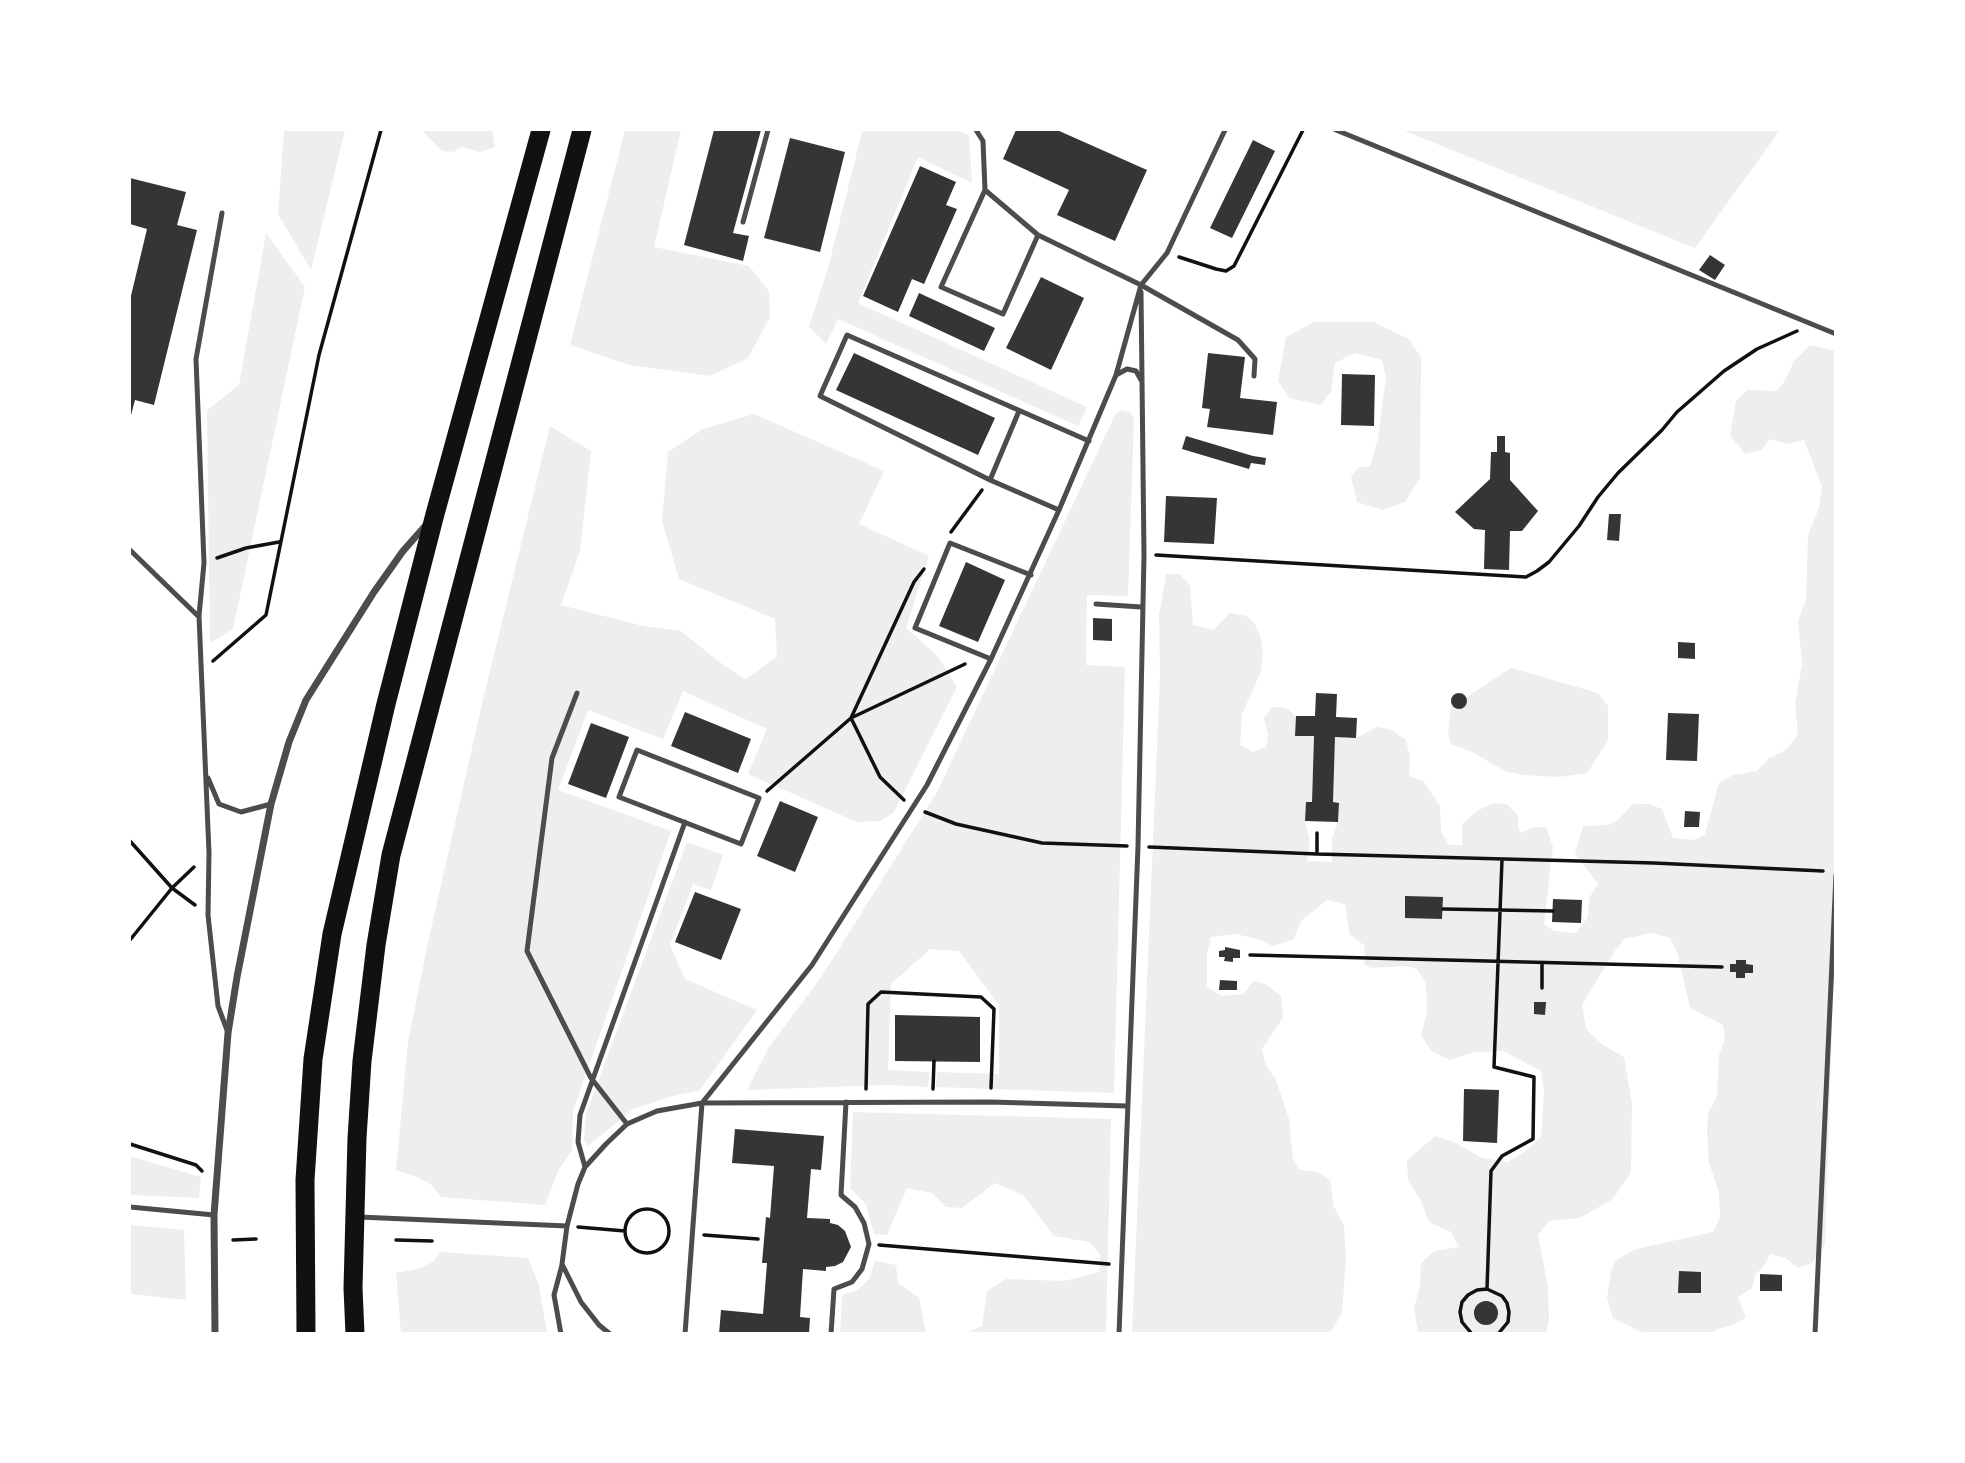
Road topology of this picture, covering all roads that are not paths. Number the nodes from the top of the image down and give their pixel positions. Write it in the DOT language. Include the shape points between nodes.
graph roads {
  1 [pos="541,130"];
  2 [pos="582,130"];
  3 [pos="768,130"];
  4 [pos="976,130"];
  5 [pos="1225,130"];
  6 [pos="1336,130"];
  7 [pos="985,190"];
  8 [pos="222,213"];
  9 [pos="743,222"];
  10 [pos="1038,235"];
  11 [pos="1141,285"];
  12 [pos="1836,334"];
  13 [pos="1116,375"];
  14 [pos="1254,376"];
  15 [pos="1142,383"];
  16 [pos="1019,411"];
  17 [pos="1088,441"];
  18 [pos="990,480"];
  19 [pos="1059,510"];
  20 [pos="435,514"];
  21 [pos="130,551"];
  22 [pos="1031,575"];
  23 [pos="1096,604"];
  24 [pos="1142,607"];
  25 [pos="199,616"];
  26 [pos="991,659"];
  27 [pos="577,693"];
  28 [pos="206,771"];
  29 [pos="271,804"];
  30 [pos="685,822"];
  31 [pos="1836,874"];
  32 [pos="228,1033"];
  33 [pos="592,1078"];
  34 [pos="702,1102"];
  35 [pos="846,1102"];
  36 [pos="1127,1106"];
  37 [pos="627,1124"];
  38 [pos="585,1167"];
  39 [pos="130,1207"];
  40 [pos="214,1215"];
  41 [pos="355,1217"];
  42 [pos="567,1226"];
  43 [pos="562,1265"];
  44 [pos="215,1334"];
  45 [pos="306,1334"];
  46 [pos="355,1334"];
  47 [pos="561,1334"];
  48 [pos="610,1334"];
  49 [pos="685,1334"];
  50 [pos="831,1334"];
  51 [pos="1119,1334"];
  52 [pos="1815,1334"];
  1 -- 20 [label="highway"];
  2 -- 41 [label="highway" via="391,855 362,1061"];
  3 -- 9 [label="lane"];
  4 -- 7 [label="lane" via="983,141"];
  5 -- 11 [label="lane" via="1167,253"];
  6 -- 12 [label="lane"];
  7 -- 10 [label="lane"];
  7 -- 10 [label="lane" via="941,287 1003,314"];
  8 -- 25 [label="lane" via="196,359 204,563"];
  10 -- 11 [label="lane"];
  11 -- 13 [label="lane"];
  11 -- 14 [label="lane" via="1238,340 1255,359"];
  11 -- 15 [label="lane"];
  13 -- 15 [label="lane" via="1127,369 1136,371"];
  13 -- 17 [label="lane"];
  15 -- 24 [label="lane"];
  16 -- 17 [label="lane"];
  16 -- 18 [label="lane"];
  16 -- 18 [label="lane" via="847,335 820,396"];
  17 -- 19 [label="lane"];
  18 -- 19 [label="lane"];
  19 -- 22 [label="lane"];
  20 -- 29 [label="street" via="374,592 306,700"];
  20 -- 45 [label="highway" via="332,934 313,1059 305,1180"];
  21 -- 25 [label="lane"];
  22 -- 26 [label="lane"];
  22 -- 26 [label="lane" via="950,543 915,628"];
  23 -- 24 [label="lane"];
  24 -- 36 [label="lane"];
  25 -- 28 [label="lane"];
  26 -- 34 [label="lane" via="927,785 812,965"];
  27 -- 33 [label="lane" via="552,758 527,951"];
  28 -- 29 [label="lane" via="219,804 241,812"];
  28 -- 32 [label="lane" via="208,915 218,1006"];
  29 -- 32 [label="street"];
  30 -- 30 [label="lane" via="741,844 759,797 637,750 619,797"];
  30 -- 33 [label="lane"];
  31 -- 52 [label="lane"];
  32 -- 40 [label="street"];
  33 -- 37 [label="lane"];
  33 -- 38 [label="lane" via="580,1115 578,1142"];
  34 -- 35 [label="lane"];
  34 -- 37 [label="lane" via="657,1111"];
  34 -- 49 [label="lane"];
  35 -- 36 [label="lane"];
  35 -- 50 [label="lane" via="841,1195 864,1223 869,1244 862,1269 852,1282 834,1289"];
  36 -- 51 [label="lane"];
  37 -- 38 [label="lane"];
  38 -- 42 [label="lane"];
  39 -- 40 [label="lane"];
  40 -- 44 [label="street"];
  41 -- 42 [label="lane"];
  41 -- 46 [label="highway"];
  42 -- 43 [label="lane"];
  43 -- 47 [label="lane" via="554,1295"];
  43 -- 48 [label="lane" via="581,1302"];
}
